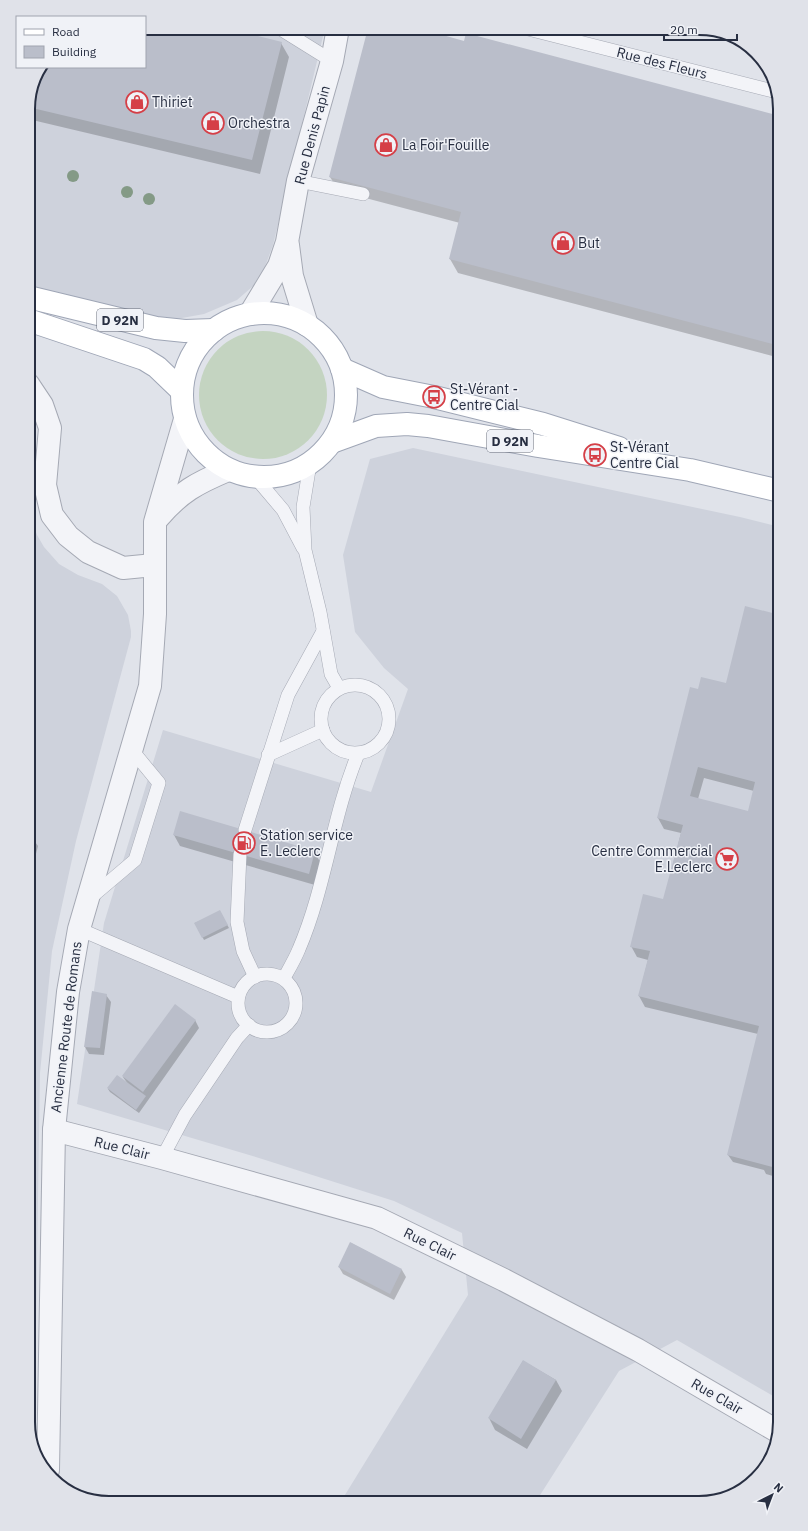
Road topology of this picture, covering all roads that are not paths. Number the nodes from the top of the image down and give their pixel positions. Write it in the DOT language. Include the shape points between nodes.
graph roads {
  1 [pos="290,35"];
  2 [pos="337,35"];
  3 [pos="552,35"];
  4 [pos="332,61"];
  5 [pos="770,90"];
  6 [pos="298,181"];
  7 [pos="363,194"];
  8 [pos="287,242"];
  9 [pos="35,299"];
  10 [pos="250,314"];
  11 [pos="35,322"];
  12 [pos="307,325"];
  13 [pos="214,330"];
  14 [pos="342,369"];
  15 [pos="182,391"];
  16 [pos="35,394"];
  17 [pos="185,419"];
  18 [pos="332,442"];
  19 [pos="310,464"];
  20 [pos="228,470"];
  21 [pos="690,470"];
  22 [pos="255,477"];
  23 [pos="773,489"];
  24 [pos="155,522"];
  25 [pos="305,550"];
  26 [pos="154,565"];
  27 [pos="323,631"];
  28 [pos="340,688"];
  29 [pos="323,730"];
  30 [pos="131,749"];
  31 [pos="358,754"];
  32 [pos="268,755"];
  33 [pos="245,830"];
  34 [pos="240,854"];
  35 [pos="88,900"];
  36 [pos="79,929"];
  37 [pos="255,977"];
  38 [pos="284,978"];
  39 [pos="238,997"];
  40 [pos="249,1025"];
  41 [pos="54,1130"];
  42 [pos="162,1158"];
  43 [pos="773,1429"];
  44 [pos="48,1464"];
  1 -- 4 [label="lane"];
  2 -- 4 [label="street, Rue Denis Papin"];
  3 -- 5 [label="lane, Rue des Fleurs"];
  4 -- 6 [label="street, Rue Denis Papin"];
  6 -- 7 [label="lane"];
  6 -- 8 [label="street, Rue Denis Papin"];
  8 -- 10 [label="street" via="279,266"];
  8 -- 12 [label="street" via="292,276"];
  9 -- 13 [label="main road, D 92N" via="156,328"];
  10 -- 12 [label="main road" via="270,313 289,317"];
  10 -- 13 [label="main road" via="231,320"];
  11 -- 15 [label="main road, D 92N" via="144,359 157,367"];
  12 -- 14 [label="main road" via="322,337 334,352"];
  13 -- 15 [label="main road" via="197,347 186,368"];
  14 -- 18 [label="main road" via="346,394 343,419"];
  14 -- 21 [label="main road, D 92N" via="383,387 543,424"];
  15 -- 17 [label="main road"];
  16 -- 26 [label="street" via="42,405 50,428 45,485 52,516 68,536 88,552 123,568"];
  17 -- 20 [label="main road" via="195,440 210,457"];
  17 -- 24 [label="street, Ancienne Route de Romans"];
  18 -- 19 [label="main road"];
  18 -- 21 [label="main road, D 92N" via="376,426 407,424"];
  19 -- 22 [label="main road" via="293,473"];
  19 -- 25 [label="lane" via="303,507"];
  20 -- 22 [label="main road"];
  20 -- 24 [label="street" via="185,491"];
  21 -- 23 [label="main road, D 92N"];
  22 -- 25 [label="lane" via="284,510"];
  24 -- 26 [label="street, Ancienne Route de Romans"];
  25 -- 27 [label="lane"];
  26 -- 30 [label="street, Ancienne Route de Romans" via="156,614 150,686"];
  27 -- 28 [label="lane" via="331,674"];
  27 -- 32 [label="lane" via="288,695"];
  28 -- 29 [label="lane" via="329,697 322,709"];
  28 -- 31 [label="lane" via="353,684 366,686 378,693 386,704 390,717 389,728 382,742 371,750"];
  29 -- 31 [label="lane" via="333,746 345,752"];
  29 -- 32 [label="lane"];
  30 -- 35 [label="street, Ancienne Route de Romans"];
  30 -- 35 [label="lane" via="159,783 135,860"];
  31 -- 38 [label="lane" via="348,779 317,897 299,949"];
  32 -- 33 [label="lane"];
  34 -- 37 [label="lane" via="237,922 243,951"];
  35 -- 36 [label="street, Ancienne Route de Romans"];
  36 -- 39 [label="lane"];
  36 -- 41 [label="street, Ancienne Route de Romans" via="68,992"];
  37 -- 38 [label="lane" via="273,974"];
  37 -- 39 [label="lane" via="243,986"];
  38 -- 40 [label="lane" via="292,986 296,997 292,1019 284,1027 273,1032 262,1031"];
  39 -- 40 [label="lane" via="238,1008"];
  40 -- 42 [label="lane" via="237,1038 185,1115"];
  41 -- 42 [label="street, Rue Clair"];
  41 -- 44 [label="street, Ancienne Route de Romans"];
  42 -- 43 [label="street, Rue Clair" via="377,1218 638,1350"];
}
